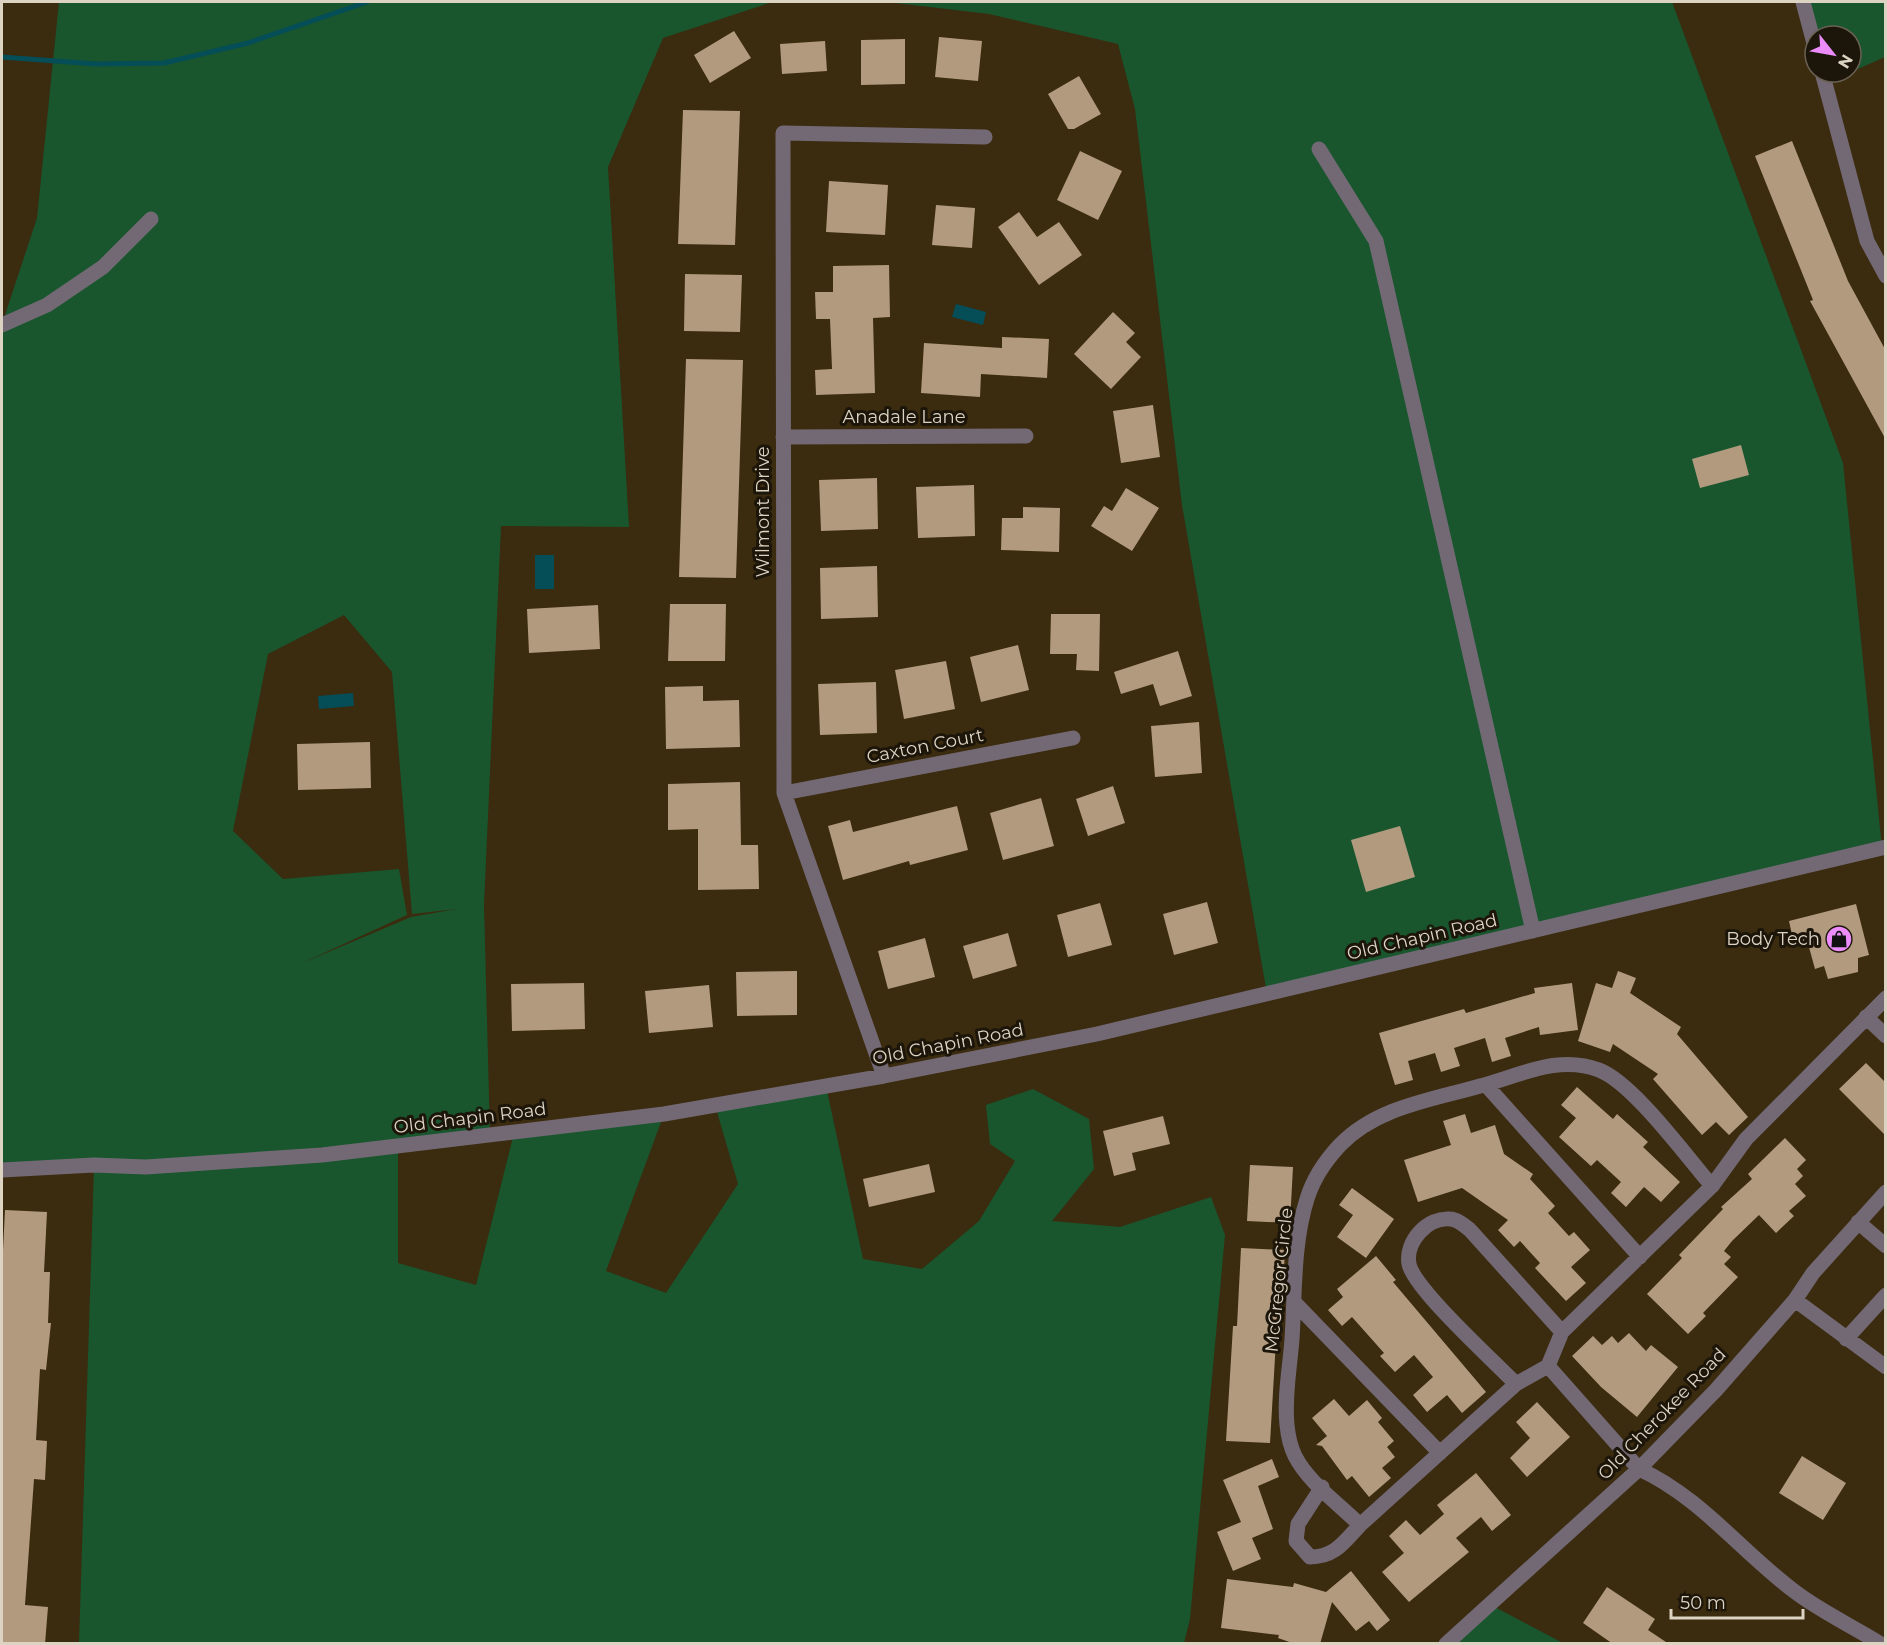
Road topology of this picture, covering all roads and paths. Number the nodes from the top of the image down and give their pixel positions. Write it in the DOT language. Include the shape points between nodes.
graph roads {
  1 [pos="1803,2"];
  2 [pos="1809,24"];
  3 [pos="1825,84"];
  4 [pos="985,137"];
  5 [pos="1319,149"];
  6 [pos="151,219"];
  7 [pos="1886,276"];
  8 [pos="2,325"];
  9 [pos="783,436"];
  10 [pos="1026,436"];
  11 [pos="1073,738"];
  12 [pos="784,793"];
  13 [pos="1886,848"];
  14 [pos="1533,931"];
  15 [pos="1886,998"];
  16 [pos="1866,1017"];
  17 [pos="1886,1036"];
  18 [pos="884,1076"];
  19 [pos="1486,1085"];
  20 [pos="2,1170"];
  21 [pos="1712,1186"];
  22 [pos="1886,1192"];
  23 [pos="1858,1222"];
  24 [pos="1886,1246"];
  25 [pos="1640,1257"];
  26 [pos="1886,1295"];
  27 [pos="1795,1300"];
  28 [pos="1294,1302"];
  29 [pos="1562,1332"];
  30 [pos="1846,1339"];
  31 [pos="1548,1366"];
  32 [pos="1886,1367"];
  33 [pos="1516,1384"];
  34 [pos="1440,1453"];
  35 [pos="1638,1470"];
  36 [pos="1322,1487"];
  37 [pos="1360,1525"];
  38 [pos="1446,1644"];
  39 [pos="1881,1644"];
  1 -- 2 [label="street"];
  3 -- 7 [label="street" via="1867,241"];
  4 -- 9 [label="street, Wilmont Drive" via="783,133"];
  5 -- 14 [label="street" via="1376,241"];
  6 -- 8 [label="street" via="103,267 46,305"];
  9 -- 10 [label="street, Anadale Lane"];
  9 -- 12 [label="street, Wilmont Drive"];
  11 -- 12 [label="street, Caxton Court"];
  12 -- 18 [label="street, Wilmont Drive"];
  13 -- 14 [label="street, Old Chapin Road"];
  14 -- 18 [label="street, Old Chapin Road" via="1097,1034"];
  15 -- 16 [label="street"];
  16 -- 17 [label="street"];
  16 -- 21 [label="street" via="1746,1139"];
  18 -- 20 [label="street, Old Chapin Road" via="664,1114 322,1155 146,1167 94,1165"];
  19 -- 21 [label="street, McGregor Circle" via="1520,1071 1551,1066 1599,1070 1626,1086"];
  19 -- 25 [label="street"];
  19 -- 28 [label="street, McGregor Circle" via="1380,1116 1353,1133 1330,1156 1313,1183 1303,1213"];
  21 -- 25 [label="street"];
  22 -- 23 [label="street, Old Cherokee Road"];
  23 -- 24 [label="street"];
  23 -- 27 [label="street, Old Cherokee Road"];
  25 -- 29 [label="street"];
  26 -- 30 [label="street"];
  27 -- 30 [label="street"];
  27 -- 35 [label="street, Old Cherokee Road" via="1716,1390"];
  28 -- 34 [label="street"];
  28 -- 36 [label="street, McGregor Circle" via="1287,1424 1294,1455"];
  29 -- 31 [label="street"];
  29 -- 33 [label="street" via="1470,1230 1452,1219 1432,1221 1414,1239 1409,1263 1420,1284"];
  30 -- 32 [label="street"];
  31 -- 33 [label="street"];
  31 -- 35 [label="street"];
  33 -- 34 [label="street"];
  34 -- 37 [label="street"];
  35 -- 38 [label="street, Old Cherokee Road"];
  35 -- 39 [label="street" via="1659,1478 1680,1494 1795,1592"];
  36 -- 37 [label="street, McGregor Circle"];
  36 -- 37 [label="street" via="1298,1524 1296,1541 1302,1550 1310,1557 1336,1552"];
}
